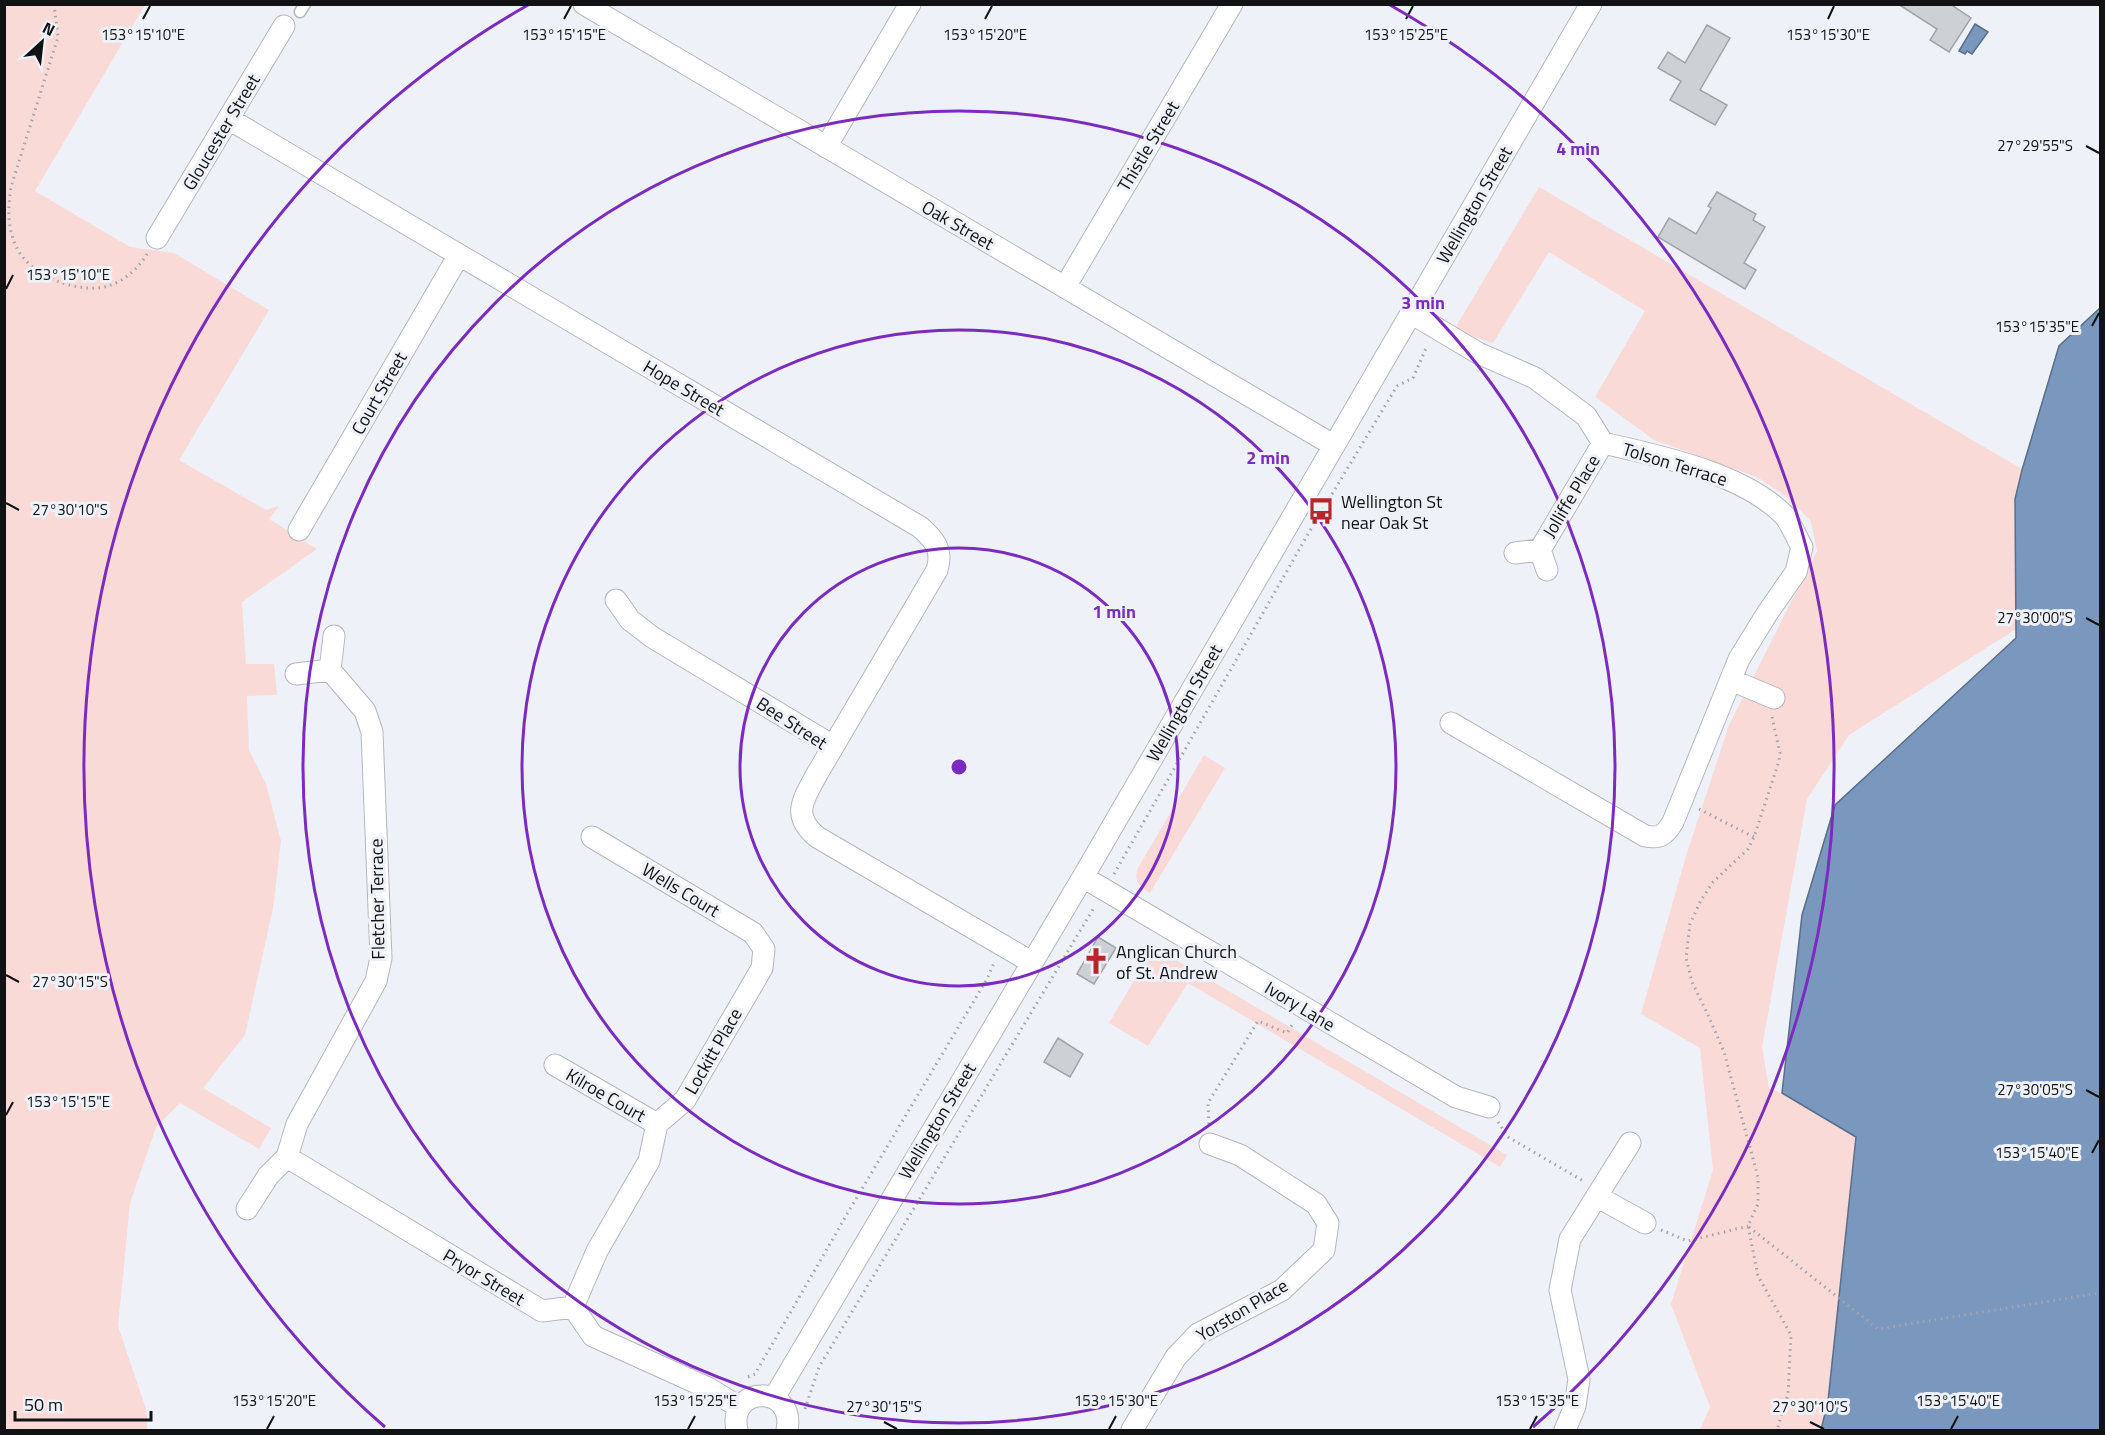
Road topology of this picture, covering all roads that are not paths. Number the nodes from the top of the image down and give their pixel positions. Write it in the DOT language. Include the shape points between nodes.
graph roads {
  1 [pos="910,4"];
  2 [pos="1232,4"];
  3 [pos="1591,4"];
  4 [pos="591,6"];
  5 [pos="296,14"];
  6 [pos="229,119"];
  7 [pos="826,147"];
  8 [pos="157,238"];
  9 [pos="459,255"];
  10 [pos="1065,287"];
  11 [pos="1411,313"];
  12 [pos="1603,443"];
  13 [pos="1333,445"];
  14 [pos="299,530"];
  15 [pos="1540,550"];
  16 [pos="1515,554"];
  17 [pos="1547,570"];
  18 [pos="616,600"];
  19 [pos="334,636"];
  20 [pos="330,670"];
  21 [pos="296,674"];
  22 [pos="1731,680"];
  23 [pos="1771,696"];
  24 [pos="1451,723"];
  25 [pos="833,746"];
  26 [pos="592,837"];
  27 [pos="1083,876"];
  28 [pos="764,949"];
  29 [pos="1031,962"];
  30 [pos="555,1065"];
  31 [pos="1489,1107"];
  32 [pos="657,1124"];
  33 [pos="1630,1143"];
  34 [pos="1210,1144"];
  35 [pos="287,1157"];
  36 [pos="1598,1197"];
  37 [pos="247,1209"];
  38 [pos="1646,1223"];
  39 [pos="573,1307"];
  40 [pos="774,1398"];
  41 [pos="739,1407"];
  42 [pos="736,1431"];
  43 [pos="787,1431"];
  44 [pos="1132,1431"];
  45 [pos="1565,1431"];
  1 -- 7 [label="street"];
  2 -- 10 [label="street, Thistle Street"];
  3 -- 11 [label="street, Wellington Street"];
  4 -- 7 [label="street, Oak Street"];
  5 -- 6 [label="street, Gloucester Street"];
  6 -- 8 [label="street, Gloucester Street"];
  6 -- 9 [label="street, Hope Street"];
  7 -- 10 [label="street, Oak Street"];
  9 -- 14 [label="street, Court Street"];
  9 -- 25 [label="street, Hope Street" via="933,538 940,553 937,570"];
  10 -- 13 [label="street, Oak Street"];
  11 -- 12 [label="street, Tolson Terrace" via="1478,353 1535,378 1586,416"];
  11 -- 13 [label="street, Wellington Street"];
  12 -- 15 [label="street, Jolliffe Place"];
  12 -- 22 [label="street, Tolson Terrace" via="1742,484 1785,516 1802,547 1796,572 1739,659"];
  13 -- 27 [label="street, Wellington Street"];
  15 -- 16 [label="street, Jolliffe Place"];
  15 -- 17 [label="street, Jolliffe Place"];
  18 -- 25 [label="street, Bee Street" via="630,620 652,638"];
  19 -- 20 [label="street"];
  20 -- 21 [label="street"];
  20 -- 35 [label="street, Fletcher Terrace" via="364,711 372,732 381,958 376,981 297,1124"];
  22 -- 23 [label="street"];
  22 -- 24 [label="street, Tolson Terrace" via="1667,832 1656,838 1645,836"];
  25 -- 29 [label="street, Bee Street" via="802,802 806,828"];
  26 -- 28 [label="street, Wells Court" via="753,933"];
  27 -- 29 [label="street, Wellington Street"];
  27 -- 31 [label="street, Ivory Lane" via="1456,1097"];
  28 -- 32 [label="street, Lockitt Place" via="762,968 685,1100"];
  29 -- 40 [label="street, Wellington Street"];
  30 -- 32 [label="street, Kilroe Court"];
  32 -- 39 [label="street" via="649,1161 597,1251"];
  33 -- 36 [label="street"];
  34 -- 44 [label="street, Yorston Place" via="1240,1155 1316,1204 1328,1223 1324,1250 1282,1290 1198,1334 1176,1356"];
  35 -- 37 [label="street" via="268,1176"];
  35 -- 39 [label="street, Pryor Street" via="542,1311"];
  36 -- 38 [label="street"];
  36 -- 45 [label="street" via="1570,1239 1560,1290 1579,1379 1575,1406"];
  39 -- 41 [label="street" via="593,1336"];
  40 -- 41 [label="street" via="755,1396"];
  40 -- 43 [label="street" via="787,1413"];
  41 -- 42 [label="street"];
}
